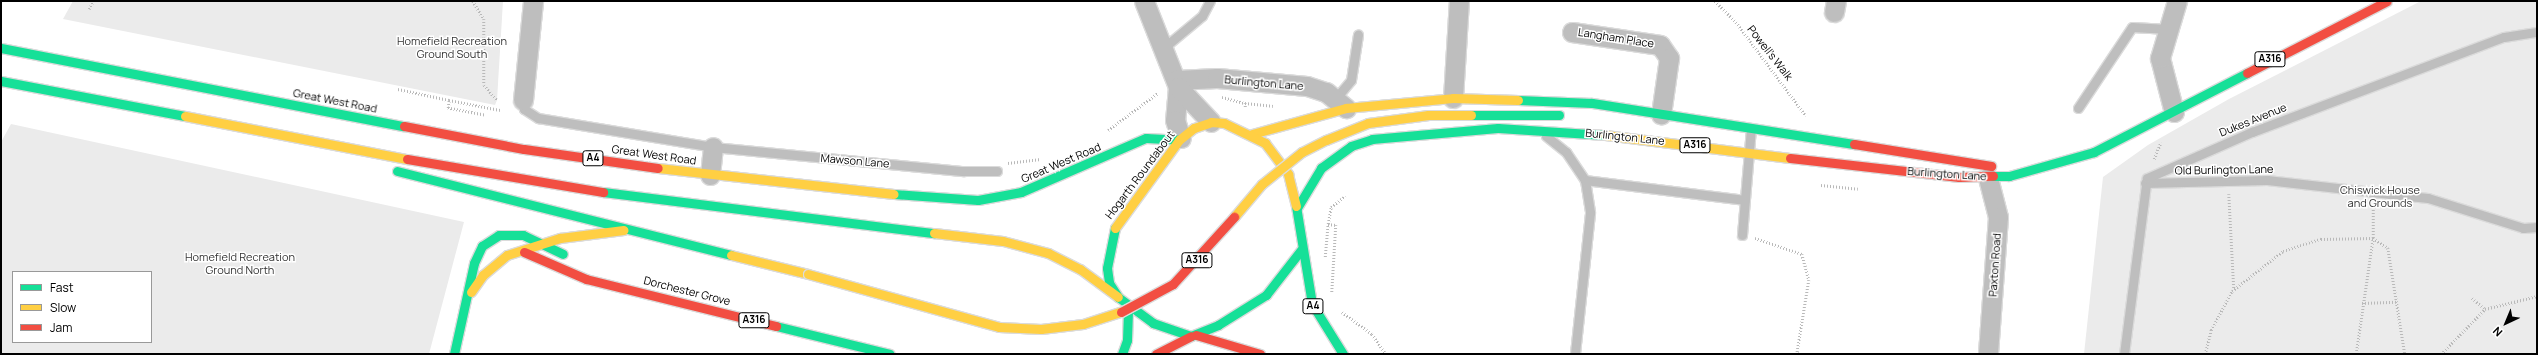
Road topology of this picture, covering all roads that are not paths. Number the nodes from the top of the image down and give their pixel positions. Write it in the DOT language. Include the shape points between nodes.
graph roads {
  1 [pos="533,1"];
  2 [pos="1144,1"];
  3 [pos="1210,1"];
  4 [pos="1459,1"];
  5 [pos="2177,1"];
  6 [pos="2387,1"];
  7 [pos="2168,29"];
  8 [pos="1572,32"];
  9 [pos="2537,32"];
  10 [pos="1358,35"];
  11 [pos="1,48"];
  12 [pos="1161,50"];
  13 [pos="1,81"];
  14 [pos="20,84"];
  15 [pos="1177,84"];
  16 [pos="1453,98"];
  17 [pos="523,100"];
  18 [pos="1341,103"];
  19 [pos="2078,108"];
  20 [pos="2174,112"];
  21 [pos="1661,114"];
  22 [pos="1563,115"];
  23 [pos="1211,122"];
  24 [pos="1751,127"];
  25 [pos="1540,130"];
  26 [pos="1252,134"];
  27 [pos="1720,134"];
  28 [pos="1751,138"];
  29 [pos="1180,139"];
  30 [pos="713,147"];
  31 [pos="313,152"];
  32 [pos="1750,154"];
  33 [pos="383,168"];
  34 [pos="1891,170"];
  35 [pos="997,171"];
  36 [pos="2030,171"];
  37 [pos="710,175"];
  38 [pos="1988,178"];
  39 [pos="1585,180"];
  40 [pos="2145,183"];
  41 [pos="1745,200"];
  42 [pos="1297,208"];
  43 [pos="2537,227"];
  44 [pos="635,230"];
  45 [pos="1742,234"];
  46 [pos="544,244"];
  47 [pos="1301,250"];
  48 [pos="524,252"];
  49 [pos="576,260"];
  50 [pos="595,270"];
  51 [pos="619,286"];
  52 [pos="468,296"];
  53 [pos="1118,297"];
  54 [pos="1128,305"];
  55 [pos="1193,336"];
  56 [pos="454,354"];
  57 [pos="890,354"];
  58 [pos="1122,354"];
  59 [pos="1156,354"];
  60 [pos="1260,354"];
  61 [pos="1343,354"];
  62 [pos="1575,354"];
  63 [pos="1988,354"];
  64 [pos="2124,354"];
  1 -- 17 [label="street"];
  2 -- 12 [label="street"];
  3 -- 12 [label="lane" via="1202,16"];
  4 -- 16 [label="street"];
  5 -- 7 [label="street"];
  6 -- 20 [label="main road, Burlington Lane / A316"];
  7 -- 19 [label="lane" via="2132,27"];
  7 -- 20 [label="street" via="2160,58"];
  8 -- 21 [label="street, Langham Place" via="1660,45 1669,58"];
  9 -- 40 [label="lane, Dukes Avenue" via="2504,37 2252,132 2147,178"];
  10 -- 18 [label="lane" via="1351,80"];
  11 -- 37 [label="main road, Great West Road / A4" via="524,149"];
  12 -- 15 [label="street"];
  13 -- 14 [label="main road"];
  14 -- 31 [label="main road"];
  14 -- 53 [label="main road" via="500,176 725,210 1003,241 1048,253 1080,269"];
  15 -- 18 [label="street, Burlington Lane" via="1217,78 1307,86"];
  15 -- 23 [label="street"];
  15 -- 29 [label="street" via="1175,120"];
  16 -- 18 [label="main road, Burlington Lane / A316"];
  16 -- 21 [label="main road, Burlington Lane / A316" via="1592,103"];
  17 -- 30 [label="lane, Mawson Lane" via="524,109 538,118"];
  18 -- 26 [label="main road, Burlington Lane / A316"];
  20 -- 36 [label="main road, Burlington Lane / A316" via="2094,152"];
  21 -- 24 [label="main road, Burlington Lane / A316"];
  22 -- 44 [label="main road, A316, bridge" via="1428,115 1368,123 1326,140 1302,152 1262,184 1192,267 1173,284 1128,310 1083,324 1040,329 999,327 808,274"];
  23 -- 26 [label="main road"];
  23 -- 29 [label="main road, Hogarth Roundabout" via="1194,128"];
  24 -- 28 [label="lane"];
  24 -- 36 [label="main road, Burlington Lane / A316"];
  25 -- 32 [label="main road, Burlington Lane / A316" via="1629,136"];
  25 -- 39 [label="lane" via="1566,152"];
  25 -- 42 [label="main road, Burlington Lane / A316" via="1434,131 1372,139 1351,146 1321,168"];
  26 -- 42 [label="main road" via="1277,156 1288,174"];
  27 -- 28 [label="main road, A316"];
  28 -- 32 [label="lane"];
  28 -- 34 [label="main road, A316" via="1848,155"];
  29 -- 37 [label="main road, Great West Road / A4" via="1146,138 1040,186 978,200"];
  29 -- 53 [label="main road, Hogarth Roundabout" via="1115,227 1107,268 1109,283"];
  30 -- 35 [label="lane, Mawson Lane" via="964,171"];
  30 -- 37 [label="street"];
  32 -- 34 [label="main road, Burlington Lane / A316"];
  32 -- 41 [label="lane"];
  33 -- 44 [label="main road"];
  34 -- 38 [label="main road, Burlington Lane / A316"];
  36 -- 38 [label="main road, Burlington Lane / A316"];
  38 -- 63 [label="street, Paxton Road" via="1998,217"];
  39 -- 41 [label="lane"];
  39 -- 62 [label="lane" via="1590,213"];
  40 -- 43 [label="lane, Old Burlington Lane" via="2268,180 2428,198 2523,228"];
  40 -- 64 [label="lane"];
  41 -- 45 [label="lane"];
  42 -- 47 [label="main road"];
  44 -- 46 [label="main road, A316" via="596,231"];
  46 -- 48 [label="main road, A316"];
  46 -- 49 [label="main road, A316"];
  46 -- 52 [label="main road, A316" via="524,235 499,235 488,242 474,263"];
  47 -- 55 [label="main road" via="1266,295"];
  47 -- 61 [label="main road, A4" via="1312,304"];
  48 -- 51 [label="main road, Dorchester Grove / A316" via="586,279"];
  48 -- 52 [label="main road, A316" via="507,256 494,264"];
  50 -- 51 [label="main road, Dorchester Grove / A316"];
  51 -- 57 [label="main road, Dorchester Grove / A316"];
  52 -- 56 [label="main road, A316"];
  53 -- 54 [label="main road, Hogarth Roundabout"];
  54 -- 55 [label="main road, Hogarth Roundabout" via="1153,323"];
  54 -- 58 [label="main road" via="1127,340"];
  55 -- 59 [label="main road"];
  55 -- 60 [label="main road, Hogarth Roundabout"];
}
